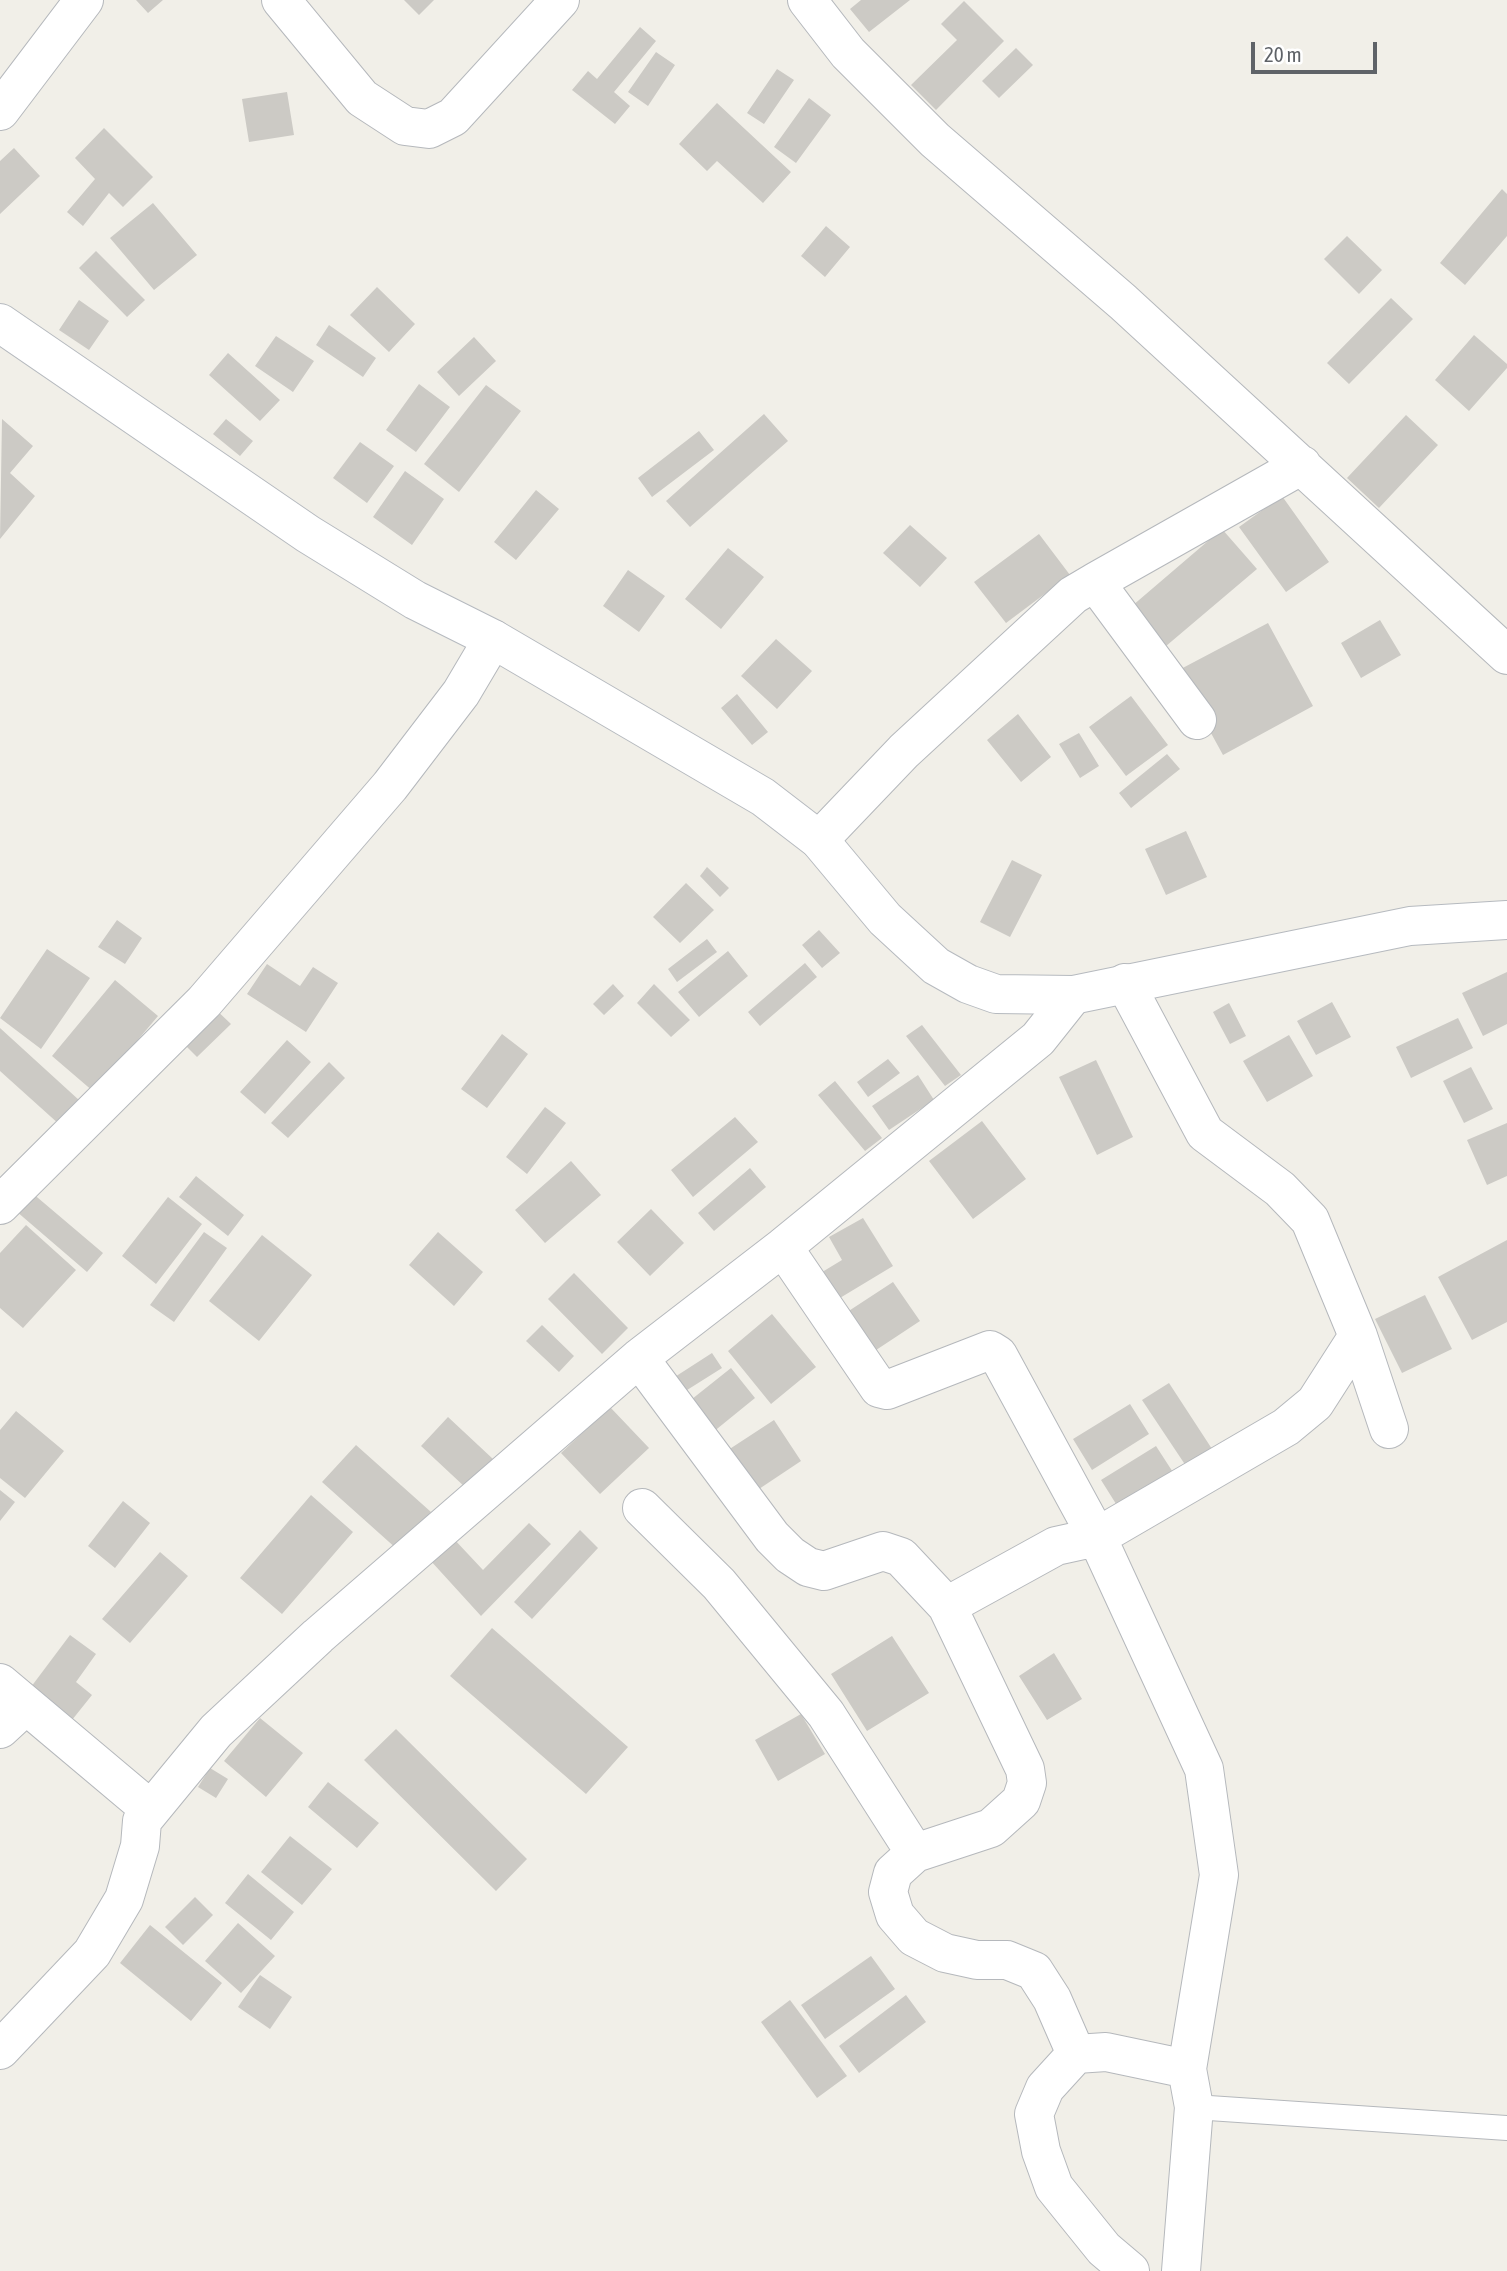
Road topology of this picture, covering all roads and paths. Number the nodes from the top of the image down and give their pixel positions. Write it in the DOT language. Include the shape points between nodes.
graph roads {
  1 [pos="84,0"];
  2 [pos="281,0"];
  3 [pos="560,0"];
  4 [pos="807,0"];
  5 [pos="0,111"];
  6 [pos="0,323"];
  7 [pos="1302,466"];
  8 [pos="1095,583"];
  9 [pos="493,639"];
  10 [pos="1507,655"];
  11 [pos="1197,720"];
  12 [pos="819,840"];
  13 [pos="1507,920"];
  14 [pos="1125,983"];
  15 [pos="1073,995"];
  16 [pos="0,1205"];
  17 [pos="783,1247"];
  18 [pos="1358,1336"];
  19 [pos="639,1358"];
  20 [pos="1389,1429"];
  21 [pos="642,1508"];
  22 [pos="1097,1536"];
  23 [pos="947,1606"];
  24 [pos="9,1705"];
  25 [pos="151,1810"];
  26 [pos="915,1853"];
  27 [pos="0,2050"];
  28 [pos="1076,2054"];
  29 [pos="1188,2069"];
  30 [pos="1194,2107"];
  31 [pos="1507,2127"];
  32 [pos="1130,2271"];
  33 [pos="1181,2271"];
  1 -- 5 [label="street"];
  2 -- 3 [label="street" via="362,98 405,126 429,129 453,117"];
  4 -- 7 [label="street" via="848,53 934,140 1123,302"];
  6 -- 9 [label="street" via="308,534 415,600"];
  7 -- 8 [label="street"];
  7 -- 10 [label="street"];
  8 -- 11 [label="street"];
  8 -- 12 [label="street" via="1073,595 914,741"];
  9 -- 12 [label="street" via="763,797"];
  9 -- 16 [label="street" via="461,693 390,786 204,1002"];
  12 -- 15 [label="street" via="885,919 936,966 996,994"];
  13 -- 14 [label="street" via="1410,926"];
  14 -- 15 [label="street"];
  14 -- 18 [label="street" via="1205,1133 1280,1189 1310,1220"];
  15 -- 17 [label="street" via="1038,1039"];
  17 -- 19 [label="street"];
  17 -- 22 [label="street" via="879,1388 887,1390 990,1350 998,1355"];
  18 -- 20 [label="street"];
  18 -- 22 [label="street" via="1315,1403 1286,1427"];
  19 -- 23 [label="street" via="790,1555 824,1571 883,1551 901,1557"];
  19 -- 25 [label="street" via="318,1636 198,1749"];
  21 -- 26 [label="street" via="719,1584 809,1693"];
  22 -- 23 [label="street" via="1056,1546"];
  22 -- 29 [label="street" via="1204,1769 1219,1875"];
  23 -- 26 [label="street" via="1025,1769 1027,1783 1021,1801 991,1828"];
  24 -- 25 [label="street"];
  25 -- 27 [label="street" via="142,1821 140,1846 124,1899 92,1953"];
  26 -- 28 [label="street" via="892,1873 888,1892 895,1915 914,1937 945,1953 977,1961 1007,1960 1034,1972 1052,1999"];
  28 -- 29 [label="street" via="1106,2052"];
  28 -- 32 [label="street" via="1045,2088 1034,2114 1041,2151 1054,2187 1104,2249"];
  29 -- 30 [label="street"];
  30 -- 31 [label="lane"];
  30 -- 33 [label="street"];
}
